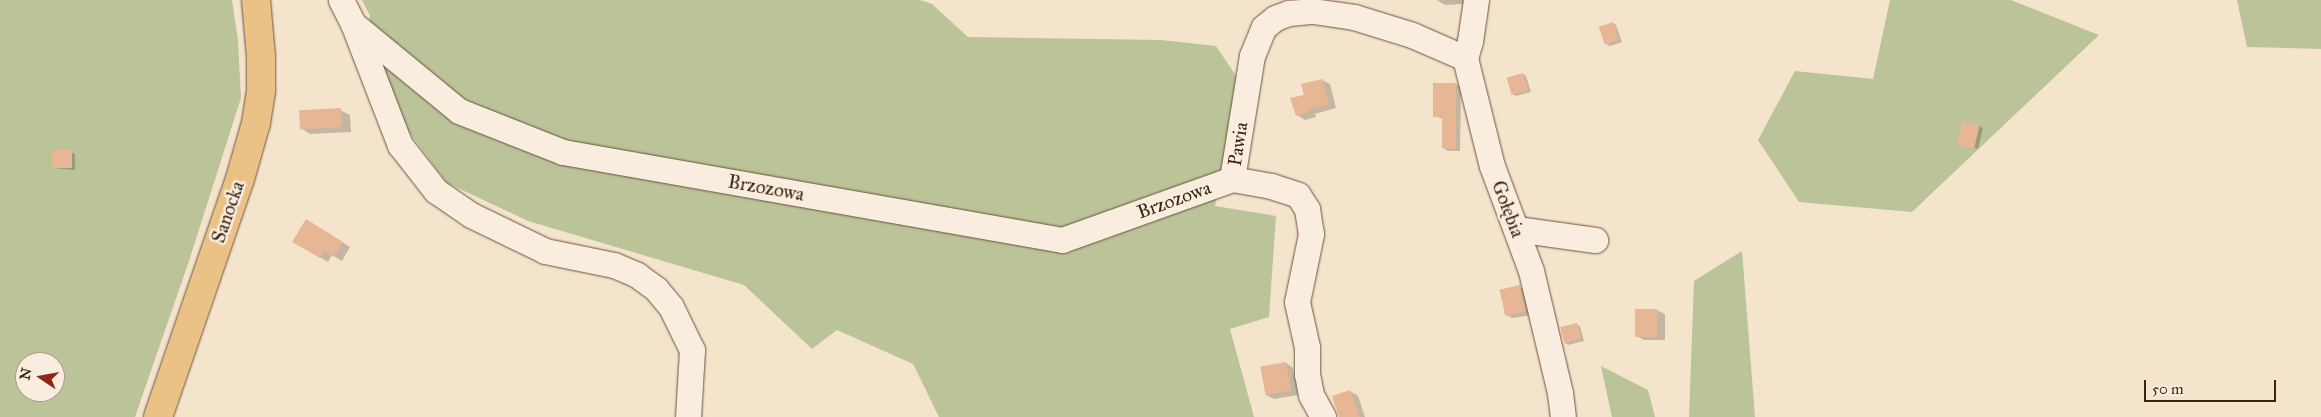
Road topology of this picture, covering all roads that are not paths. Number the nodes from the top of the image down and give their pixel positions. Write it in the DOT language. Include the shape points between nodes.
graph roads {
  1 [pos="256,0"];
  2 [pos="341,0"];
  3 [pos="1476,0"];
  4 [pos="353,24"];
  5 [pos="1465,58"];
  6 [pos="1232,179"];
  7 [pos="1516,229"];
  8 [pos="1595,240"];
  9 [pos="685,416"];
  10 [pos="158,417"];
  11 [pos="1323,417"];
  12 [pos="1563,417"];
  1 -- 10 [label="main road, Sanocka" via="261,74 256,123 240,179"];
  2 -- 4 [label="street, Brzozowa"];
  3 -- 5 [label="street, Gołębia"];
  4 -- 6 [label="street, Brzozowa" via="459,111 563,152 582,156 1062,240"];
  4 -- 9 [label="street" via="400,145 436,191 471,215 545,251 614,265 637,275 656,289 671,307 692,350"];
  5 -- 6 [label="street, Pawia" via="1412,34 1354,17 1313,12 1289,13 1275,18 1264,27 1252,56"];
  5 -- 7 [label="street, Gołębia" via="1492,166"];
  6 -- 11 [label="street, Pawia" via="1298,195 1307,208 1311,234 1297,302 1311,395"];
  7 -- 8 [label="street"];
  7 -- 12 [label="street, Gołębia" via="1536,290"];
}
